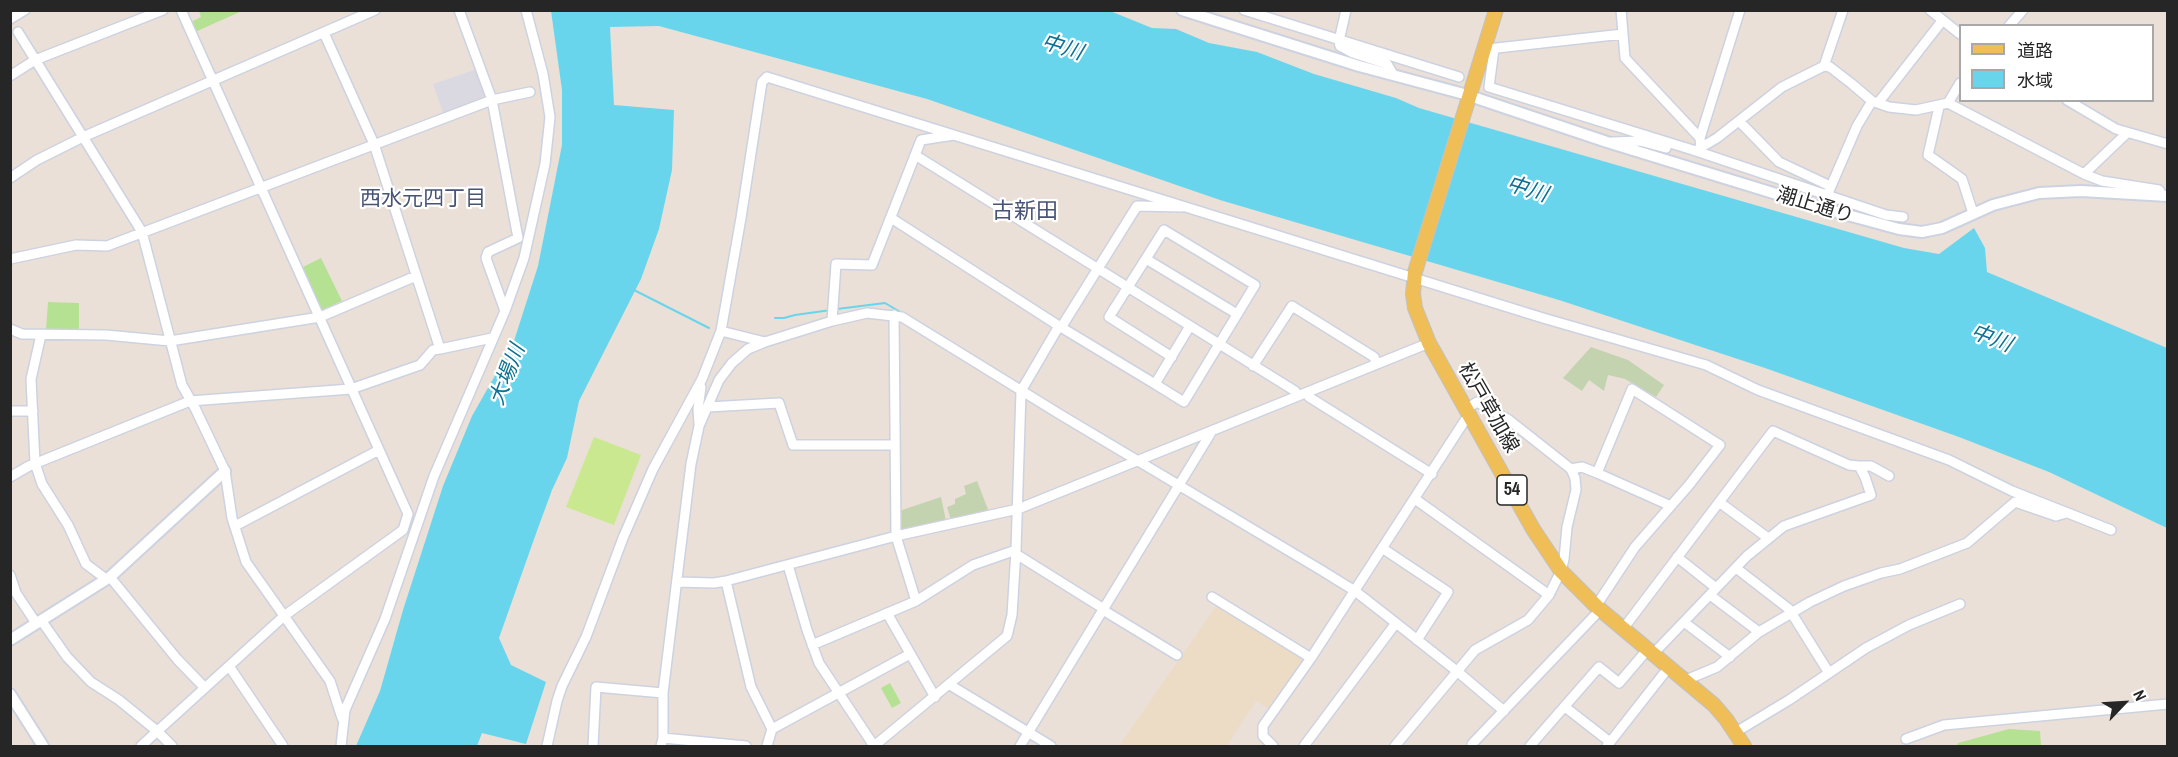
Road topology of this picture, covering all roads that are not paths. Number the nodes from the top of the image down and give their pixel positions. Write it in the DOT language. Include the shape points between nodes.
graph roads {
  1 [pos="25,10"];
  2 [pos="163,10"];
  3 [pos="181,10"];
  4 [pos="375,10"];
  5 [pos="459,10"];
  6 [pos="526,10"];
  7 [pos="1182,10"];
  8 [pos="1244,10"];
  9 [pos="1346,10"];
  10 [pos="1496,10"];
  11 [pos="1621,10"];
  12 [pos="1740,10"];
  13 [pos="1843,10"];
  14 [pos="1930,10"];
  15 [pos="2023,10"];
  16 [pos="10,19"];
  17 [pos="1942,21"];
  18 [pos="2011,24"];
  19 [pos="18,32"];
  20 [pos="324,33"];
  21 [pos="1959,33"];
  22 [pos="1623,34"];
  23 [pos="1339,41"];
  24 [pos="1489,49"];
  25 [pos="35,60"];
  26 [pos="1824,66"];
  27 [pos="1392,74"];
  28 [pos="10,76"];
  29 [pos="1459,77"];
  30 [pos="214,82"];
  31 [pos="1959,84"];
  32 [pos="530,92"];
  33 [pos="492,100"];
  34 [pos="1468,101"];
  35 [pos="1875,102"];
  36 [pos="2071,102"];
  37 [pos="1943,105"];
  38 [pos="1740,122"];
  39 [pos="956,134"];
  40 [pos="2127,134"];
  41 [pos="83,137"];
  42 [pos="1607,142"];
  43 [pos="374,144"];
  44 [pos="2168,144"];
  45 [pos="1699,146"];
  46 [pos="915,155"];
  47 [pos="2084,174"];
  48 [pos="10,178"];
  49 [pos="261,187"];
  50 [pos="1829,190"];
  51 [pos="2165,196"];
  52 [pos="1186,207"];
  53 [pos="1973,213"];
  54 [pos="1903,217"];
  55 [pos="891,218"];
  56 [pos="142,232"];
  57 [pos="10,259"];
  58 [pos="1146,259"];
  59 [pos="1098,269"];
  60 [pos="1415,275"];
  61 [pos="416,276"];
  62 [pos="1128,287"];
  63 [pos="505,311"];
  64 [pos="1237,314"];
  65 [pos="894,315"];
  66 [pos="320,317"];
  67 [pos="832,321"];
  68 [pos="1060,326"];
  69 [pos="1190,326"];
  70 [pos="10,329"];
  71 [pos="721,331"];
  72 [pos="41,334"];
  73 [pos="492,338"];
  74 [pos="170,341"];
  75 [pos="765,342"];
  76 [pos="1219,344"];
  77 [pos="1429,344"];
  78 [pos="440,349"];
  79 [pos="1172,357"];
  80 [pos="1377,364"];
  81 [pos="1253,366"];
  82 [pos="702,379"];
  83 [pos="1155,384"];
  84 [pos="351,389"];
  85 [pos="1021,391"];
  86 [pos="1302,395"];
  87 [pos="190,401"];
  88 [pos="708,407"];
  89 [pos="10,411"];
  90 [pos="33,411"];
  91 [pos="1468,412"];
  92 [pos="699,426"];
  93 [pos="1212,431"];
  94 [pos="895,444"];
  95 [pos="379,450"];
  96 [pos="1138,460"];
  97 [pos="35,463"];
  98 [pos="1859,466"];
  99 [pos="1571,469"];
  100 [pos="225,471"];
  101 [pos="1597,473"];
  102 [pos="1432,474"];
  103 [pos="1889,476"];
  104 [pos="10,477"];
  105 [pos="1179,486"];
  106 [pos="1415,499"];
  107 [pos="1719,502"];
  108 [pos="1671,506"];
  109 [pos="1018,509"];
  110 [pos="2066,513"];
  111 [pos="235,526"];
  112 [pos="2111,530"];
  113 [pos="896,536"];
  114 [pos="1768,538"];
  115 [pos="1382,548"];
  116 [pos="1016,552"];
  117 [pos="1677,557"];
  118 [pos="788,565"];
  119 [pos="1736,568"];
  120 [pos="1561,571"];
  121 [pos="10,575"];
  122 [pos="108,578"];
  123 [pos="726,581"];
  124 [pos="677,582"];
  125 [pos="1355,591"];
  126 [pos="1713,592"];
  127 [pos="1549,595"];
  128 [pos="1212,597"];
  129 [pos="916,601"];
  130 [pos="1960,604"];
  131 [pos="1598,608"];
  132 [pos="1104,609"];
  133 [pos="1791,612"];
  134 [pos="887,613"];
  135 [pos="284,616"];
  136 [pos="38,622"];
  137 [pos="1684,622"];
  138 [pos="1396,623"];
  139 [pos="1623,629"];
  140 [pos="1759,632"];
  141 [pos="10,640"];
  142 [pos="1417,640"];
  143 [pos="812,645"];
  144 [pos="1650,652"];
  145 [pos="910,654"];
  146 [pos="1177,655"];
  147 [pos="1730,657"];
  148 [pos="1311,658"];
  149 [pos="229,666"];
  150 [pos="1669,667"];
  151 [pos="1458,672"];
  152 [pos="1829,673"];
  153 [pos="1686,680"];
  154 [pos="950,685"];
  155 [pos="205,688"];
  156 [pos="663,693"];
  157 [pos="838,693"];
  158 [pos="10,694"];
  159 [pos="934,697"];
  160 [pos="2168,704"];
  161 [pos="1565,707"];
  162 [pos="1503,711"];
  163 [pos="343,720"];
  164 [pos="772,729"];
  165 [pos="157,731"];
  166 [pos="1736,732"];
  167 [pos="1028,733"];
  168 [pos="1906,739"];
  169 [pos="662,742"];
  170 [pos="705,744"];
  171 [pos="1472,744"];
  172 [pos="1609,744"];
  173 [pos="43,747"];
  174 [pos="141,747"];
  175 [pos="172,747"];
  176 [pos="283,747"];
  177 [pos="341,747"];
  178 [pos="547,747"];
  179 [pos="593,747"];
  180 [pos="746,747"];
  181 [pos="767,747"];
  182 [pos="1020,747"];
  183 [pos="1051,747"];
  184 [pos="1273,747"];
  185 [pos="1304,747"];
  186 [pos="1395,747"];
  187 [pos="1530,747"];
  188 [pos="1744,747"];
  1 -- 16 [label="street"];
  2 -- 25 [label="street"];
  3 -- 30 [label="street"];
  4 -- 20 [label="street"];
  5 -- 33 [label="street"];
  6 -- 63 [label="street" via="543,74 549,129 524,258"];
  7 -- 27 [label="street, 潮止通り"];
  8 -- 23 [label="street"];
  9 -- 23 [label="street"];
  10 -- 24 [label="main road, 松戸草加線 / 54"];
  11 -- 22 [label="street"];
  12 -- 45 [label="street"];
  13 -- 26 [label="street"];
  14 -- 17 [label="street"];
  15 -- 18 [label="street"];
  17 -- 21 [label="street"];
  17 -- 35 [label="street"];
  19 -- 25 [label="street"];
  20 -- 30 [label="street"];
  20 -- 43 [label="street"];
  22 -- 24 [label="street"];
  22 -- 45 [label="street" via="1625,58"];
  23 -- 27 [label="street" via="1340,46 1387,64"];
  23 -- 29 [label="street"];
  24 -- 34 [label="main road, 松戸草加線 / 54"];
  24 -- 45 [label="street" via="1489,87"];
  25 -- 28 [label="street"];
  25 -- 41 [label="street"];
  26 -- 35 [label="street"];
  26 -- 38 [label="street" via="1782,87"];
  27 -- 34 [label="street, 潮止通り"];
  30 -- 41 [label="street"];
  30 -- 49 [label="street"];
  31 -- 37 [label="street"];
  32 -- 33 [label="street"];
  33 -- 43 [label="street"];
  33 -- 63 [label="street" via="518,238 488,252 486,258"];
  34 -- 42 [label="street, 潮止通り"];
  34 -- 60 [label="main road, 松戸草加線 / 54"];
  35 -- 37 [label="street" via="1916,110"];
  35 -- 50 [label="street" via="1857,126"];
  36 -- 40 [label="street"];
  37 -- 47 [label="street"];
  37 -- 53 [label="street" via="1928,154 1962,179"];
  38 -- 45 [label="street"];
  38 -- 50 [label="street" via="1779,162"];
  39 -- 46 [label="street" via="921,140"];
  39 -- 52 [label="street"];
  39 -- 71 [label="street" via="774,78 764,79"];
  40 -- 44 [label="street"];
  40 -- 47 [label="street"];
  41 -- 48 [label="street"];
  41 -- 56 [label="street"];
  42 -- 45 [label="street" via="1640,141 1690,153"];
  42 -- 53 [label="street, 潮止通り" via="1899,229 1933,231"];
  43 -- 49 [label="street"];
  43 -- 61 [label="street"];
  45 -- 50 [label="street"];
  46 -- 55 [label="street"];
  46 -- 59 [label="street"];
  47 -- 51 [label="street" via="2102,181 2159,190"];
  49 -- 56 [label="street"];
  49 -- 66 [label="street"];
  50 -- 54 [label="street" via="1886,214"];
  51 -- 53 [label="street, 潮止通り" via="2039,193"];
  52 -- 59 [label="street" via="1137,206"];
  52 -- 60 [label="street"];
  55 -- 67 [label="street" via="872,265 836,264"];
  55 -- 68 [label="street"];
  56 -- 57 [label="street" via="108,246 76,245"];
  56 -- 74 [label="street"];
  58 -- 62 [label="street"];
  58 -- 64 [label="street"];
  58 -- 64 [label="street" via="1164,230 1255,285"];
  59 -- 62 [label="street"];
  59 -- 68 [label="street"];
  60 -- 77 [label="main road, 松戸草加線 / 54" via="1415,308"];
  60 -- 110 [label="street" via="1706,365 1758,390 1949,460 2012,492"];
  61 -- 66 [label="street"];
  61 -- 78 [label="street"];
  62 -- 69 [label="street"];
  62 -- 79 [label="street" via="1109,316"];
  63 -- 73 [label="street"];
  64 -- 76 [label="street"];
  65 -- 67 [label="street" via="867,313"];
  65 -- 85 [label="street"];
  65 -- 94 [label="street"];
  66 -- 74 [label="street"];
  66 -- 84 [label="street"];
  67 -- 75 [label="street"];
  68 -- 83 [label="street"];
  68 -- 85 [label="street"];
  69 -- 76 [label="street"];
  69 -- 79 [label="street"];
  70 -- 72 [label="street" via="22,334"];
  71 -- 75 [label="street"];
  71 -- 82 [label="street"];
  72 -- 74 [label="street"];
  72 -- 90 [label="street" via="31,379"];
  73 -- 78 [label="street"];
  73 -- 163 [label="street" via="434,476 385,619"];
  74 -- 87 [label="street"];
  75 -- 88 [label="street" via="748,349 728,367"];
  76 -- 81 [label="street"];
  76 -- 83 [label="street" via="1184,402"];
  77 -- 80 [label="street"];
  77 -- 91 [label="main road, 松戸草加線 / 54"];
  78 -- 84 [label="street" via="420,365"];
  79 -- 83 [label="street"];
  80 -- 81 [label="street" via="1374,357 1292,306"];
  80 -- 86 [label="street"];
  81 -- 86 [label="street"];
  82 -- 92 [label="street"];
  82 -- 178 [label="street" via="653,469 627,528 586,637 562,686"];
  84 -- 87 [label="street"];
  84 -- 95 [label="street"];
  85 -- 96 [label="street"];
  85 -- 109 [label="street"];
  86 -- 93 [label="street"];
  86 -- 102 [label="street"];
  87 -- 97 [label="street"];
  87 -- 100 [label="street"];
  88 -- 92 [label="street"];
  88 -- 94 [label="street" via="779,403 793,445"];
  89 -- 90 [label="street"];
  90 -- 97 [label="street"];
  91 -- 99 [label="street" via="1477,402 1509,420"];
  91 -- 102 [label="street"];
  91 -- 120 [label="main road, 松戸草加線 / 54"];
  92 -- 124 [label="street" via="689,474"];
  93 -- 96 [label="street"];
  93 -- 105 [label="street"];
  94 -- 113 [label="street"];
  95 -- 111 [label="street"];
  95 -- 135 [label="street" via="408,514 403,530"];
  96 -- 105 [label="street"];
  96 -- 109 [label="street"];
  97 -- 104 [label="street"];
  97 -- 122 [label="street" via="42,484 68,525 86,564"];
  98 -- 103 [label="street" via="1871,466"];
  98 -- 107 [label="street" via="1773,431"];
  98 -- 114 [label="street" via="1871,495 1802,518"];
  99 -- 101 [label="street" via="1582,467"];
  99 -- 120 [label="street" via="1576,490"];
  100 -- 111 [label="street"];
  100 -- 122 [label="street"];
  101 -- 108 [label="street"];
  101 -- 108 [label="street" via="1632,389 1720,445"];
  102 -- 106 [label="street"];
  105 -- 125 [label="street"];
  105 -- 132 [label="street"];
  106 -- 115 [label="street"];
  106 -- 127 [label="street"];
  107 -- 114 [label="street"];
  107 -- 117 [label="street"];
  108 -- 131 [label="street" via="1635,547"];
  109 -- 113 [label="street"];
  109 -- 116 [label="street"];
  110 -- 112 [label="street"];
  110 -- 133 [label="street" via="2056,516 2015,502 1967,543 1844,586"];
  111 -- 135 [label="street" via="246,562"];
  113 -- 118 [label="street"];
  113 -- 129 [label="street"];
  114 -- 119 [label="street"];
  115 -- 125 [label="street"];
  115 -- 142 [label="street" via="1448,592"];
  116 -- 129 [label="street" via="973,565"];
  116 -- 132 [label="street"];
  116 -- 154 [label="street" via="1007,636"];
  117 -- 126 [label="street"];
  117 -- 139 [label="street"];
  118 -- 123 [label="street"];
  118 -- 143 [label="street"];
  119 -- 126 [label="street"];
  119 -- 133 [label="street"];
  120 -- 127 [label="street"];
  120 -- 131 [label="main road, 松戸草加線 / 54"];
  121 -- 136 [label="street" via="16,592"];
  122 -- 136 [label="street"];
  122 -- 155 [label="street"];
  123 -- 124 [label="street"];
  123 -- 164 [label="street" via="751,687"];
  124 -- 156 [label="street"];
  125 -- 138 [label="street"];
  125 -- 148 [label="street"];
  126 -- 137 [label="street"];
  126 -- 140 [label="street"];
  127 -- 151 [label="street" via="1528,620 1475,650"];
  128 -- 148 [label="street"];
  129 -- 134 [label="street"];
  130 -- 152 [label="street" via="1909,625"];
  131 -- 139 [label="main road, 松戸草加線 / 54"];
  131 -- 162 [label="street"];
  132 -- 146 [label="street"];
  132 -- 167 [label="street"];
  133 -- 140 [label="street"];
  133 -- 152 [label="street"];
  134 -- 143 [label="street"];
  134 -- 145 [label="street"];
  135 -- 149 [label="street"];
  135 -- 163 [label="street" via="330,681"];
  136 -- 141 [label="street"];
  136 -- 165 [label="street" via="91,682"];
  137 -- 144 [label="street"];
  137 -- 147 [label="street"];
  138 -- 142 [label="street"];
  138 -- 185 [label="street"];
  139 -- 144 [label="main road, 松戸草加線 / 54"];
  140 -- 147 [label="street"];
  142 -- 151 [label="street"];
  143 -- 157 [label="street"];
  144 -- 150 [label="main road, 松戸草加線 / 54"];
  144 -- 161 [label="street" via="1619,682 1599,667"];
  145 -- 157 [label="street"];
  145 -- 159 [label="street"];
  147 -- 153 [label="street"];
  148 -- 184 [label="street" via="1263,726 1263,736"];
  149 -- 155 [label="street"];
  149 -- 176 [label="street"];
  150 -- 153 [label="main road, 松戸草加線 / 54"];
  150 -- 172 [label="street"];
  151 -- 162 [label="street"];
  151 -- 186 [label="street"];
  152 -- 166 [label="street"];
  153 -- 166 [label="main road, 松戸草加線 / 54"];
  154 -- 159 [label="street"];
  154 -- 167 [label="street"];
  155 -- 165 [label="street"];
  156 -- 169 [label="street"];
  156 -- 179 [label="street" via="596,687"];
  157 -- 159 [label="street" via="874,747"];
  157 -- 164 [label="street"];
  158 -- 173 [label="street"];
  160 -- 168 [label="street" via="1944,726"];
  161 -- 172 [label="street"];
  161 -- 187 [label="street"];
  162 -- 171 [label="street"];
  163 -- 177 [label="street"];
  164 -- 181 [label="street"];
  165 -- 174 [label="street"];
  165 -- 175 [label="street"];
  166 -- 188 [label="main road, 松戸草加線 / 54"];
  167 -- 182 [label="street"];
  167 -- 183 [label="street"];
  169 -- 170 [label="street"];
  170 -- 180 [label="street"];
}
